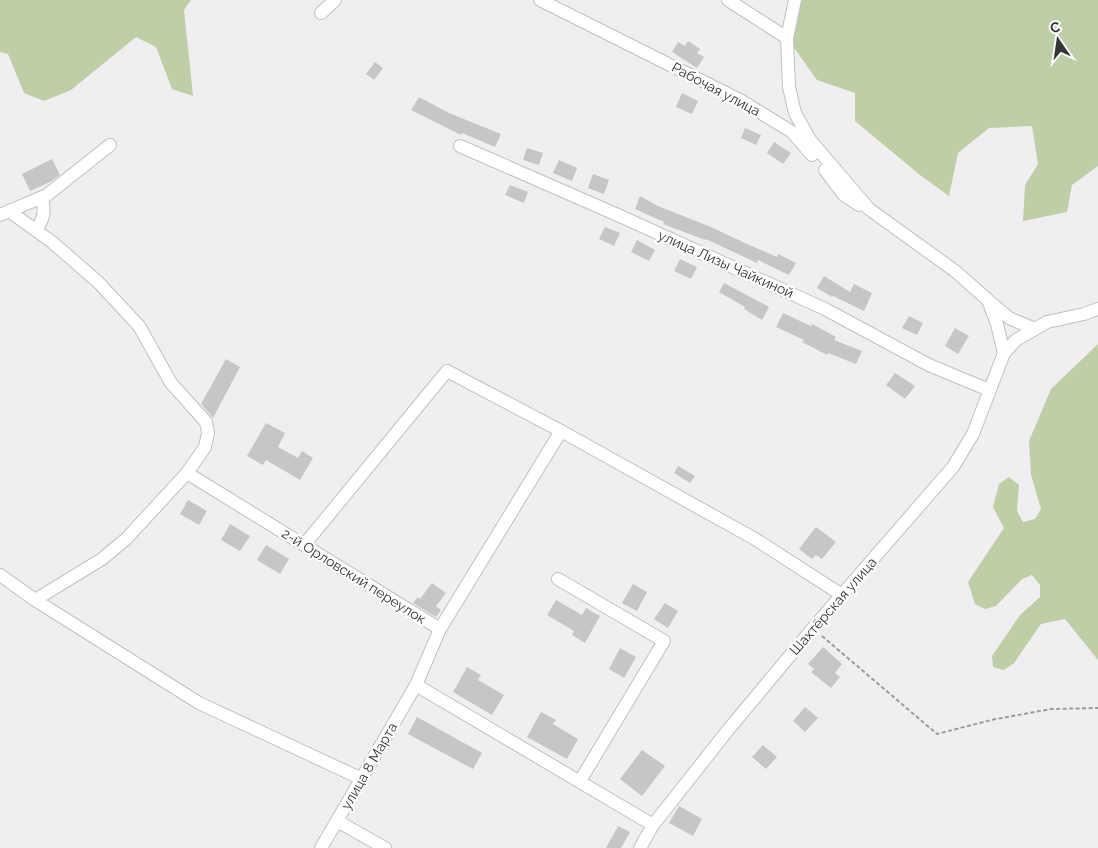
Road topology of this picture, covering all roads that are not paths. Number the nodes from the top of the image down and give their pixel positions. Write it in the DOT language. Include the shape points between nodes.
graph roads {
  1 [pos="335,0"];
  2 [pos="540,0"];
  3 [pos="728,0"];
  4 [pos="795,0"];
  5 [pos="321,13"];
  6 [pos="787,38"];
  7 [pos="110,145"];
  8 [pos="460,146"];
  9 [pos="42,198"];
  10 [pos="869,209"];
  11 [pos="5,213"];
  12 [pos="36,230"];
  13 [pos="988,300"];
  14 [pos="1098,309"];
  15 [pos="1035,329"];
  16 [pos="1004,353"];
  17 [pos="989,390"];
  18 [pos="561,431"];
  19 [pos="186,474"];
  20 [pos="304,545"];
  21 [pos="0,575"];
  22 [pos="558,579"];
  23 [pos="842,596"];
  24 [pos="35,600"];
  25 [pos="440,629"];
  26 [pos="416,685"];
  27 [pos="362,779"];
  28 [pos="580,781"];
  29 [pos="337,821"];
  30 [pos="653,824"];
  31 [pos="321,848"];
  32 [pos="385,848"];
  33 [pos="640,848"];
  1 -- 5 [label="street"];
  2 -- 10 [label="street, Рабочая улица" via="740,100 792,132 844,194"];
  3 -- 6 [label="street"];
  4 -- 6 [label="street"];
  6 -- 10 [label="street" via="789,87 795,112 810,140"];
  7 -- 9 [label="street"];
  8 -- 17 [label="street, улица Лизы Чайкиной" via="825,309 929,365"];
  9 -- 11 [label="street"];
  9 -- 12 [label="street" via="44,217"];
  10 -- 13 [label="street" via="955,271"];
  11 -- 12 [label="street"];
  12 -- 19 [label="street" via="98,282 139,326 171,383 206,422 205,446"];
  13 -- 15 [label="street" via="1009,318"];
  13 -- 16 [label="street" via="998,324"];
  14 -- 15 [label="street" via="1047,322"];
  15 -- 16 [label="street" via="1016,340"];
  16 -- 17 [label="street, Шахтёрская улица"];
  17 -- 23 [label="street, Шахтёрская улица" via="973,434 953,467"];
  18 -- 20 [label="street" via="447,371"];
  18 -- 23 [label="street" via="755,539"];
  18 -- 25 [label="street"];
  19 -- 20 [label="street, 2-й Орловский переулок"];
  19 -- 24 [label="street" via="126,539 102,559"];
  20 -- 25 [label="street, 2-й Орловский переулок"];
  21 -- 24 [label="street"];
  22 -- 28 [label="street" via="664,641"];
  23 -- 30 [label="street, Шахтёрская улица" via="812,628"];
  24 -- 27 [label="street" via="199,702"];
  25 -- 26 [label="street, 2-й Орловский переулок"];
  26 -- 27 [label="street, улица 8 Марта"];
  26 -- 28 [label="street"];
  27 -- 29 [label="street, улица 8 Марта"];
  28 -- 30 [label="street"];
  29 -- 31 [label="street, улица 8 Марта"];
  29 -- 32 [label="street"];
  30 -- 33 [label="street, Шахтёрская улица"];
}
